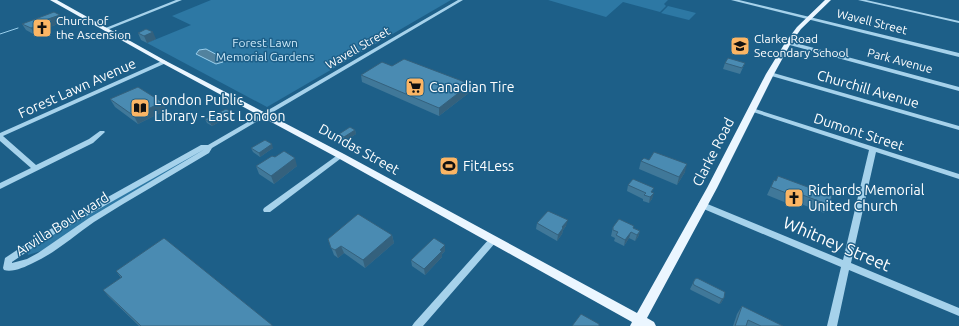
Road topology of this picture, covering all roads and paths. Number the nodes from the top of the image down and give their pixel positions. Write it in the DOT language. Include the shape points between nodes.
graph roads {
  1 [pos="53,0"];
  2 [pos="180,0"];
  3 [pos="461,0"];
  4 [pos="733,0"];
  5 [pos="828,0"];
  6 [pos="860,0"];
  7 [pos="809,19"];
  8 [pos="959,22"];
  9 [pos="105,29"];
  10 [pos="788,43"];
  11 [pos="959,55"];
  12 [pos="164,62"];
  13 [pos="770,74"];
  14 [pos="959,88"];
  15 [pos="752,110"];
  16 [pos="265,115"];
  17 [pos="959,128"];
  18 [pos="102,132"];
  19 [pos="0,136"];
  20 [pos="209,147"];
  21 [pos="873,149"];
  22 [pos="341,156"];
  23 [pos="35,168"];
  24 [pos="959,177"];
  25 [pos="0,186"];
  26 [pos="702,205"];
  27 [pos="267,210"];
  28 [pos="493,240"];
  29 [pos="846,264"];
  30 [pos="959,312"];
  31 [pos="642,324"];
  32 [pos="417,326"];
  33 [pos="832,326"];
  1 -- 9 [label="main road, Dundas Street"];
  2 -- 9 [label="street"];
  3 -- 16 [label="street, Wavell Street"];
  4 -- 7 [label="street, Wavell Street"];
  5 -- 7 [label="main road, Clarke Road"];
  6 -- 8 [label="street"];
  7 -- 10 [label="main road, Clarke Road"];
  7 -- 11 [label="street, Wavell Street"];
  9 -- 12 [label="main road, Dundas Street"];
  10 -- 13 [label="main road, Clarke Road"];
  10 -- 14 [label="street, Park Avenue"];
  12 -- 16 [label="main road, Dundas Street"];
  12 -- 19 [label="street, Forest Lawn Avenue"];
  13 -- 15 [label="main road, Clarke Road"];
  13 -- 17 [label="street, Churchill Avenue"];
  15 -- 21 [label="street, Dumont Street"];
  15 -- 26 [label="main road, Clarke Road"];
  16 -- 20 [label="street, Arvilla Boulevard"];
  16 -- 22 [label="main road, Dundas Street"];
  18 -- 23 [label="street" via="91,141"];
  19 -- 23 [label="street"];
  20 -- 20 [label="street, Arvilla Boulevard" via="203,147 41,238 8,260 7,268 19,266 47,250 90,221 207,151"];
  21 -- 24 [label="street, Dumont Street"];
  21 -- 29 [label="street"];
  22 -- 27 [label="street"];
  22 -- 28 [label="main road, Dundas Street"];
  23 -- 25 [label="street"];
  26 -- 29 [label="street, Whitney Street"];
  26 -- 31 [label="main road, Clarke Road"];
  28 -- 31 [label="main road, Dundas Street"];
  28 -- 32 [label="street"];
  29 -- 30 [label="street, Whitney Street"];
  29 -- 33 [label="street"];
}
